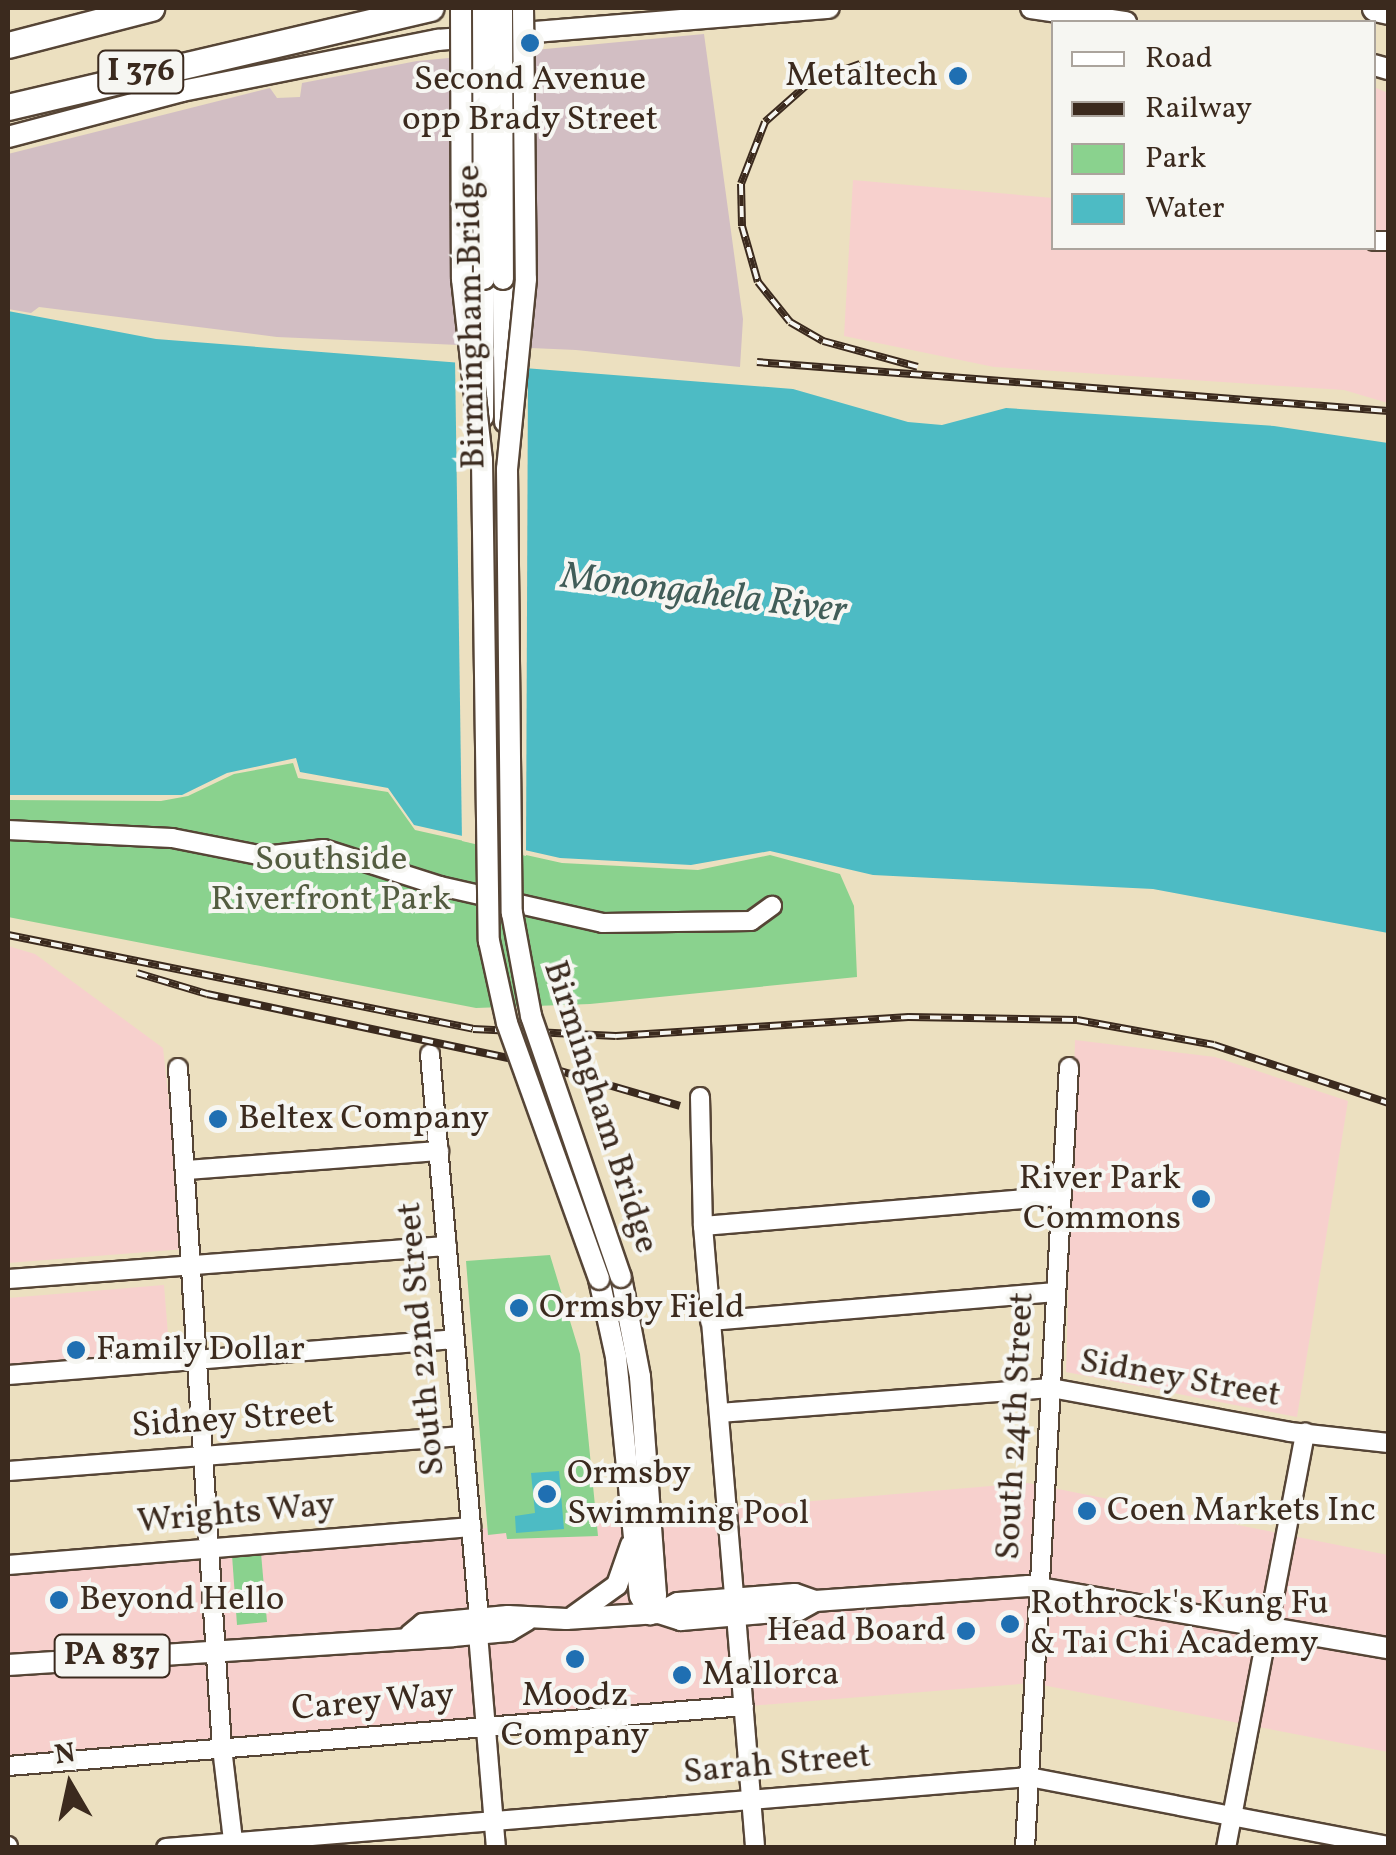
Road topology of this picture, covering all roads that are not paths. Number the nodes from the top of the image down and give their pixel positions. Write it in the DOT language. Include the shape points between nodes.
graph roads {
  1 [pos="121,8"];
  2 [pos="151,8"];
  3 [pos="431,8"];
  4 [pos="461,8"];
  5 [pos="483,8"];
  6 [pos="828,8"];
  7 [pos="1031,8"];
  8 [pos="1375,8"];
  9 [pos="1388,10"];
  10 [pos="527,11"];
  11 [pos="1112,20"];
  12 [pos="86,24"];
  13 [pos="276,42"];
  14 [pos="8,46"];
  15 [pos="8,106"];
  16 [pos="8,136"];
  17 [pos="482,460"];
  18 [pos="8,830"];
  19 [pos="772,906"];
  20 [pos="430,1054"];
  21 [pos="1069,1067"];
  22 [pos="178,1068"];
  23 [pos="700,1097"];
  24 [pos="438,1151"];
  25 [pos="186,1170"];
  26 [pos="1062,1196"];
  27 [pos="703,1226"];
  28 [pos="447,1246"];
  29 [pos="190,1266"];
  30 [pos="8,1279"];
  31 [pos="1056,1292"];
  32 [pos="710,1320"];
  33 [pos="454,1339"];
  34 [pos="194,1360"];
  35 [pos="8,1375"];
  36 [pos="1051,1388"];
  37 [pos="719,1413"];
  38 [pos="1304,1432"];
  39 [pos="463,1436"];
  40 [pos="1388,1443"];
  41 [pos="201,1455"];
  42 [pos="8,1471"];
  43 [pos="470,1527"];
  44 [pos="643,1537"];
  45 [pos="208,1548"];
  46 [pos="8,1565"];
  47 [pos="1040,1586"];
  48 [pos="698,1602"];
  49 [pos="735,1607"];
  50 [pos="654,1613"];
  51 [pos="566,1619"];
  52 [pos="1268,1625"];
  53 [pos="478,1626"];
  54 [pos="216,1648"];
  55 [pos="1388,1648"];
  56 [pos="8,1665"];
  57 [pos="744,1706"];
  58 [pos="485,1727"];
  59 [pos="222,1748"];
  60 [pos="8,1766"];
  61 [pos="1029,1777"];
  62 [pos="752,1800"];
  63 [pos="1232,1816"];
  64 [pos="494,1820"];
  65 [pos="230,1846"];
  66 [pos="1388,1846"];
  67 [pos="166,1848"];
  68 [pos="496,1848"];
  69 [pos="755,1848"];
  70 [pos="1026,1848"];
  71 [pos="1226,1848"];
  1 -- 12 [label="highway"];
  2 -- 12 [label="highway, I 376"];
  3 -- 13 [label="highway, I 376"];
  4 -- 17 [label="main road, bridge" via="462,279"];
  5 -- 17 [label="main road, Birmingham Bridge, bridge"];
  6 -- 10 [label="main road"];
  7 -- 11 [label="main road"];
  8 -- 9 [label="highway"];
  10 -- 13 [label="highway"];
  10 -- 16 [label="main road"];
  10 -- 44 [label="main road, Birmingham Bridge, bridge" via="526,279 508,469 514,938 559,1105 621,1277 638,1362"];
  12 -- 14 [label="highway, I 376"];
  13 -- 15 [label="highway, I 376"];
  17 -- 44 [label="main road, Birmingham Bridge, bridge" via="489,941 507,1023 599,1278"];
  18 -- 19 [label="street" via="172,838 264,856 324,849 440,886 604,923 751,920"];
  20 -- 24 [label="street, South 22nd Street"];
  21 -- 26 [label="street, South 24th Street"];
  22 -- 25 [label="street"];
  23 -- 27 [label="street"];
  24 -- 25 [label="street"];
  24 -- 28 [label="street, South 22nd Street"];
  25 -- 29 [label="street"];
  26 -- 27 [label="street"];
  26 -- 31 [label="street, South 24th Street"];
  27 -- 32 [label="street"];
  28 -- 29 [label="street"];
  28 -- 33 [label="street, South 22nd Street"];
  29 -- 30 [label="street"];
  29 -- 34 [label="street"];
  31 -- 32 [label="street"];
  31 -- 36 [label="street, South 24th Street"];
  32 -- 37 [label="street"];
  33 -- 34 [label="street"];
  33 -- 39 [label="street, South 22nd Street"];
  34 -- 35 [label="street"];
  34 -- 41 [label="street"];
  36 -- 37 [label="street, Sidney Street"];
  36 -- 38 [label="street, Sidney Street"];
  36 -- 47 [label="street, South 24th Street"];
  37 -- 49 [label="street"];
  38 -- 40 [label="street, Sidney Street"];
  38 -- 52 [label="street"];
  39 -- 41 [label="street, Sidney Street"];
  39 -- 43 [label="street, South 22nd Street"];
  41 -- 42 [label="street, Sidney Street"];
  41 -- 45 [label="street"];
  43 -- 45 [label="street, Wrights Way"];
  43 -- 53 [label="street, South 22nd Street"];
  44 -- 48 [label="main road" via="668,1586"];
  44 -- 50 [label="main road, Birmingham Bridge" via="640,1596"];
  44 -- 51 [label="main road" via="617,1586"];
  45 -- 46 [label="street, Wrights Way"];
  45 -- 54 [label="street"];
  47 -- 49 [label="main road, PA 837" via="814,1601 799,1610"];
  47 -- 52 [label="main road, PA 837"];
  47 -- 61 [label="street, South 24th Street"];
  48 -- 49 [label="main road"];
  48 -- 50 [label="main road"];
  49 -- 50 [label="main road, PA 837" via="681,1620"];
  49 -- 57 [label="street"];
  50 -- 51 [label="main road, PA 837"];
  51 -- 53 [label="main road, PA 837"];
  52 -- 55 [label="main road, PA 837"];
  52 -- 63 [label="street"];
  53 -- 54 [label="main road, PA 837" via="423,1624 410,1634"];
  53 -- 58 [label="street, South 22nd Street"];
  54 -- 56 [label="main road, PA 837"];
  54 -- 59 [label="street"];
  57 -- 58 [label="street, Carey Way"];
  57 -- 62 [label="street"];
  58 -- 59 [label="street, Carey Way"];
  58 -- 64 [label="street, South 22nd Street"];
  59 -- 60 [label="street, Carey Way"];
  59 -- 65 [label="street"];
  61 -- 62 [label="street, Sarah Street"];
  61 -- 63 [label="street, Sarah Street"];
  61 -- 70 [label="street, South 24th Street"];
  62 -- 64 [label="street, Sarah Street"];
  62 -- 69 [label="street"];
  63 -- 66 [label="street, Sarah Street"];
  63 -- 71 [label="street"];
  64 -- 65 [label="street, Sarah Street"];
  64 -- 68 [label="street, South 22nd Street"];
  65 -- 67 [label="street, Sarah Street"];
}
